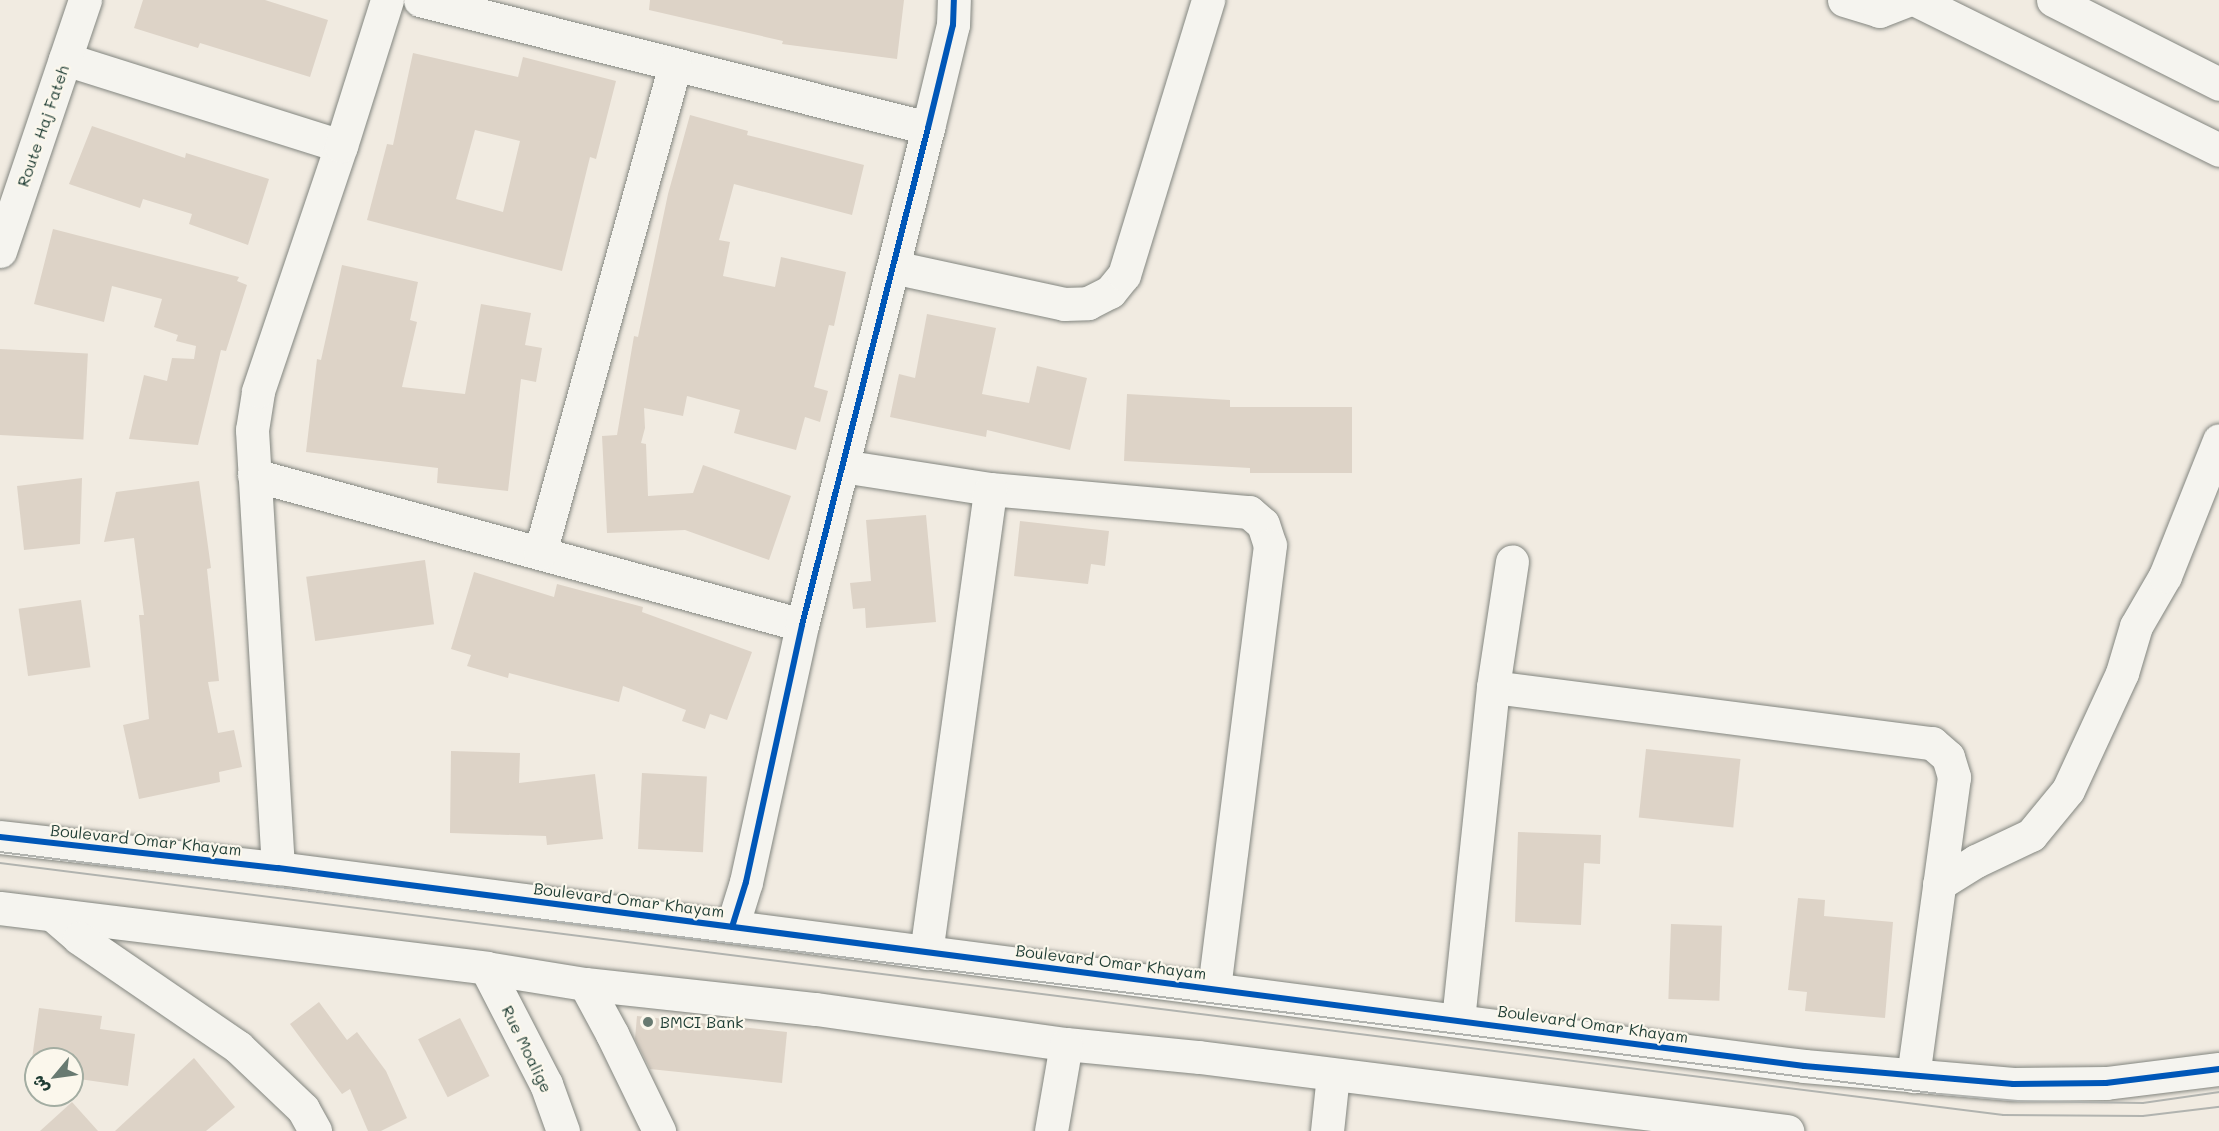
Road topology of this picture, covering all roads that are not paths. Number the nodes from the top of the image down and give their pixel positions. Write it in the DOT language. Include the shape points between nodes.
graph roads {
  1 [pos="85,0"];
  2 [pos="387,0"];
  3 [pos="420,0"];
  4 [pos="954,0"];
  5 [pos="1208,0"];
  6 [pos="1844,0"];
  7 [pos="1908,0"];
  8 [pos="1916,0"];
  9 [pos="2053,0"];
  10 [pos="65,59"];
  11 [pos="675,65"];
  12 [pos="2219,84"];
  13 [pos="928,128"];
  14 [pos="341,146"];
  15 [pos="2219,150"];
  16 [pos="0,251"];
  17 [pos="893,267"];
  18 [pos="2219,440"];
  19 [pos="842,466"];
  20 [pos="254,475"];
  21 [pos="990,489"];
  22 [pos="540,553"];
  23 [pos="1512,561"];
  24 [pos="802,625"];
  25 [pos="1494,687"];
  26 [pos="0,837"];
  27 [pos="278,867"];
  28 [pos="1939,884"];
  29 [pos="0,908"];
  30 [pos="54,916"];
  31 [pos="732,927"];
  32 [pos="926,953"];
  33 [pos="486,968"];
  34 [pos="585,984"];
  35 [pos="1214,988"];
  36 [pos="1458,1020"];
  37 [pos="1066,1044"];
  38 [pos="2219,1069"];
  39 [pos="1333,1075"];
  40 [pos="1912,1076"];
  41 [pos="315,1131"];
  42 [pos="563,1131"];
  43 [pos="659,1131"];
  44 [pos="1051,1131"];
  45 [pos="1327,1131"];
  46 [pos="1787,1131"];
  1 -- 10 [label="main road, Route Haj Fateh"];
  2 -- 14 [label="main road"];
  3 -- 11 [label="main road"];
  4 -- 13 [label="main road" via="953,25"];
  5 -- 17 [label="main road" via="1124,275 1110,292 1088,303 1064,304"];
  6 -- 7 [label="main road" via="1879,11"];
  8 -- 15 [label="main road"];
  9 -- 12 [label="main road"];
  10 -- 14 [label="main road"];
  10 -- 16 [label="main road, Route Haj Fateh"];
  11 -- 13 [label="main road"];
  11 -- 22 [label="main road"];
  13 -- 17 [label="main road"];
  14 -- 20 [label="main road" via="258,391 252,430"];
  17 -- 19 [label="main road"];
  18 -- 28 [label="main road" via="2165,576 2136,626 2122,673 2068,790 2031,836 1976,861"];
  19 -- 21 [label="main road"];
  19 -- 24 [label="main road"];
  20 -- 22 [label="main road"];
  20 -- 27 [label="main road"];
  21 -- 32 [label="main road"];
  21 -- 35 [label="main road" via="1249,512 1263,524 1270,545"];
  22 -- 24 [label="main road"];
  23 -- 25 [label="main road"];
  24 -- 31 [label="main road" via="746,882"];
  25 -- 28 [label="main road" via="1932,743 1948,757 1954,777"];
  25 -- 36 [label="main road"];
  26 -- 27 [label="main road, Boulevard Omar Khayam"];
  27 -- 31 [label="main road, Boulevard Omar Khayam"];
  28 -- 40 [label="main road"];
  29 -- 30 [label="main road"];
  30 -- 33 [label="main road"];
  30 -- 41 [label="main road" via="79,938 238,1047 303,1109"];
  31 -- 32 [label="main road, Boulevard Omar Khayam"];
  32 -- 35 [label="main road, Boulevard Omar Khayam"];
  33 -- 34 [label="main road"];
  33 -- 42 [label="main road, Rue Moalige" via="546,1083"];
  34 -- 37 [label="main road" via="816,1009"];
  34 -- 43 [label="main road"];
  35 -- 36 [label="main road, Boulevard Omar Khayam"];
  36 -- 40 [label="main road, Boulevard Omar Khayam" via="1803,1066"];
  37 -- 39 [label="main road"];
  37 -- 44 [label="main road"];
  38 -- 40 [label="main road, Boulevard Omar Khayam" via="2106,1083 2013,1084"];
  39 -- 45 [label="main road"];
  39 -- 46 [label="main road"];
}
